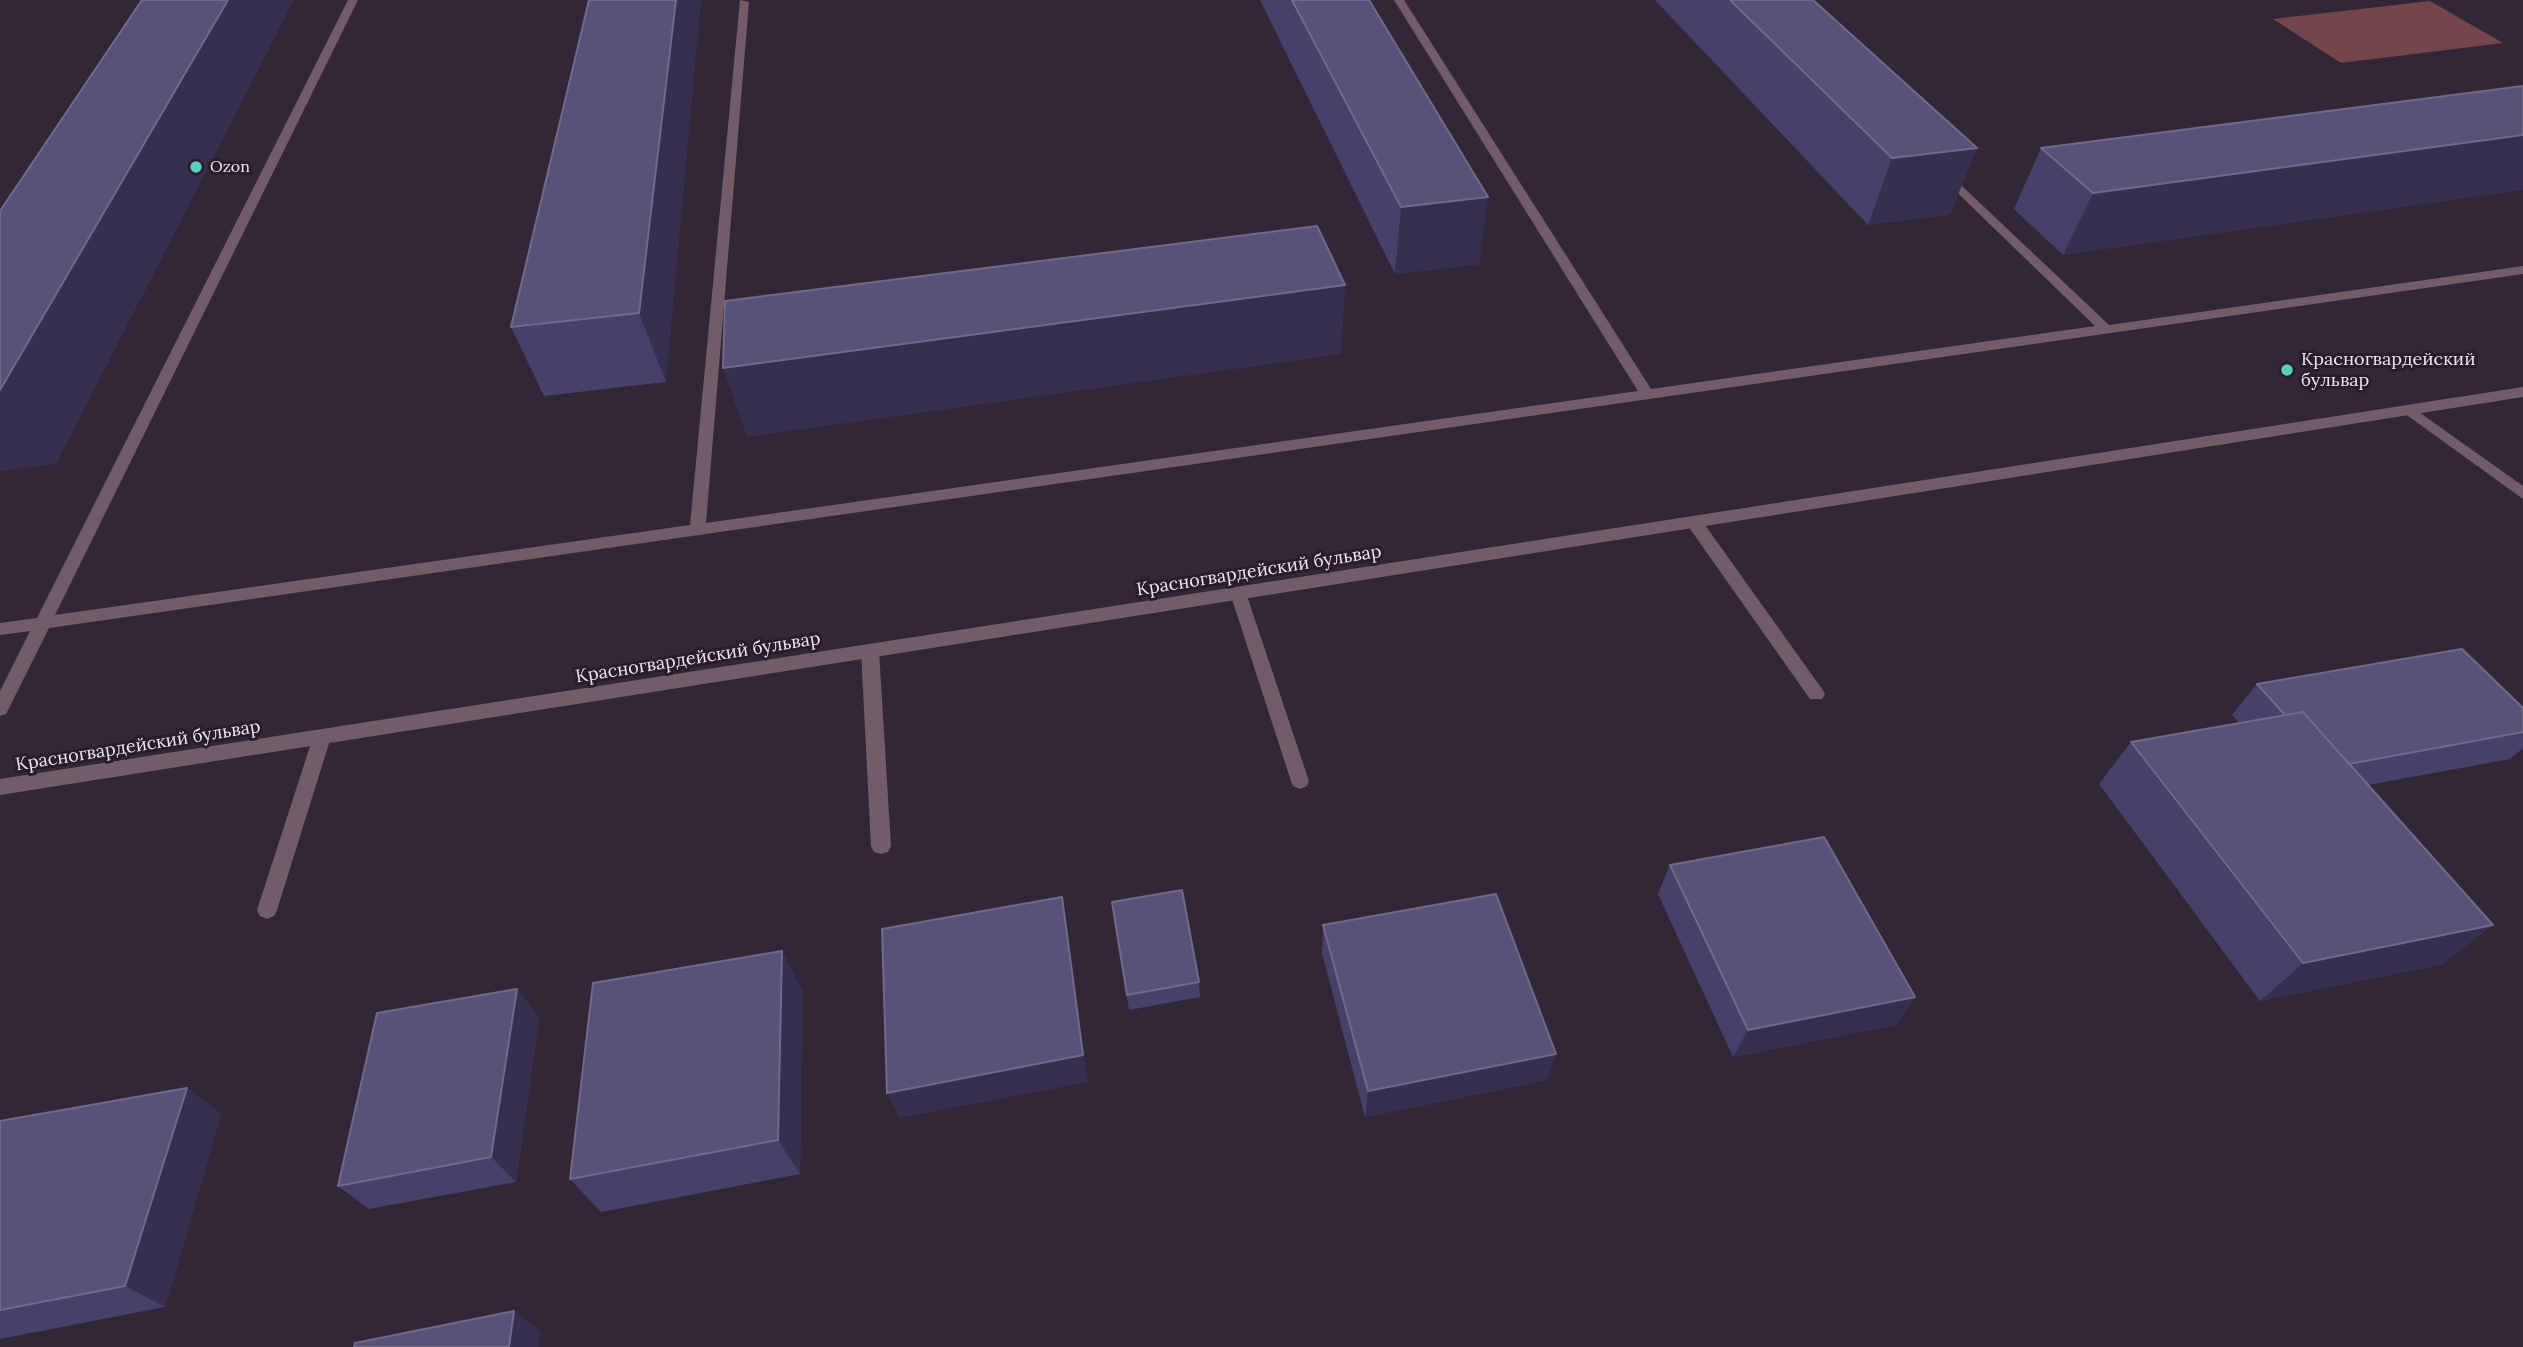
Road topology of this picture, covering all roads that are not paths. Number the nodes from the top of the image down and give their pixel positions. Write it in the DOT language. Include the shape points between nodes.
graph roads {
  1 [pos="353,0"];
  2 [pos="1399,0"];
  3 [pos="744,2"];
  4 [pos="1935,165"];
  5 [pos="2523,270"];
  6 [pos="2107,330"];
  7 [pos="2523,392"];
  8 [pos="1647,394"];
  9 [pos="2409,410"];
  10 [pos="2523,494"];
  11 [pos="1694,522"];
  12 [pos="698,529"];
  13 [pos="1238,593"];
  14 [pos="43,623"];
  15 [pos="0,629"];
  16 [pos="870,651"];
  17 [pos="1816,694"];
  18 [pos="0,709"];
  19 [pos="322,737"];
  20 [pos="1300,781"];
  21 [pos="0,788"];
  22 [pos="881,846"];
  23 [pos="267,910"];
  1 -- 14 [label="street"];
  2 -- 8 [label="street"];
  3 -- 12 [label="street"];
  4 -- 6 [label="street"];
  5 -- 6 [label="street"];
  6 -- 8 [label="street"];
  7 -- 9 [label="street, Красногвардейский бульвар"];
  8 -- 12 [label="street"];
  9 -- 10 [label="street"];
  9 -- 11 [label="street, Красногвардейский бульвар"];
  11 -- 13 [label="street, Красногвардейский бульвар"];
  11 -- 17 [label="street"];
  12 -- 14 [label="street"];
  13 -- 16 [label="street, Красногвардейский бульвар"];
  13 -- 20 [label="street"];
  14 -- 15 [label="street"];
  14 -- 18 [label="street"];
  16 -- 19 [label="street, Красногвардейский бульвар"];
  16 -- 22 [label="street"];
  19 -- 21 [label="street, Красногвардейский бульвар"];
  19 -- 23 [label="street"];
}
